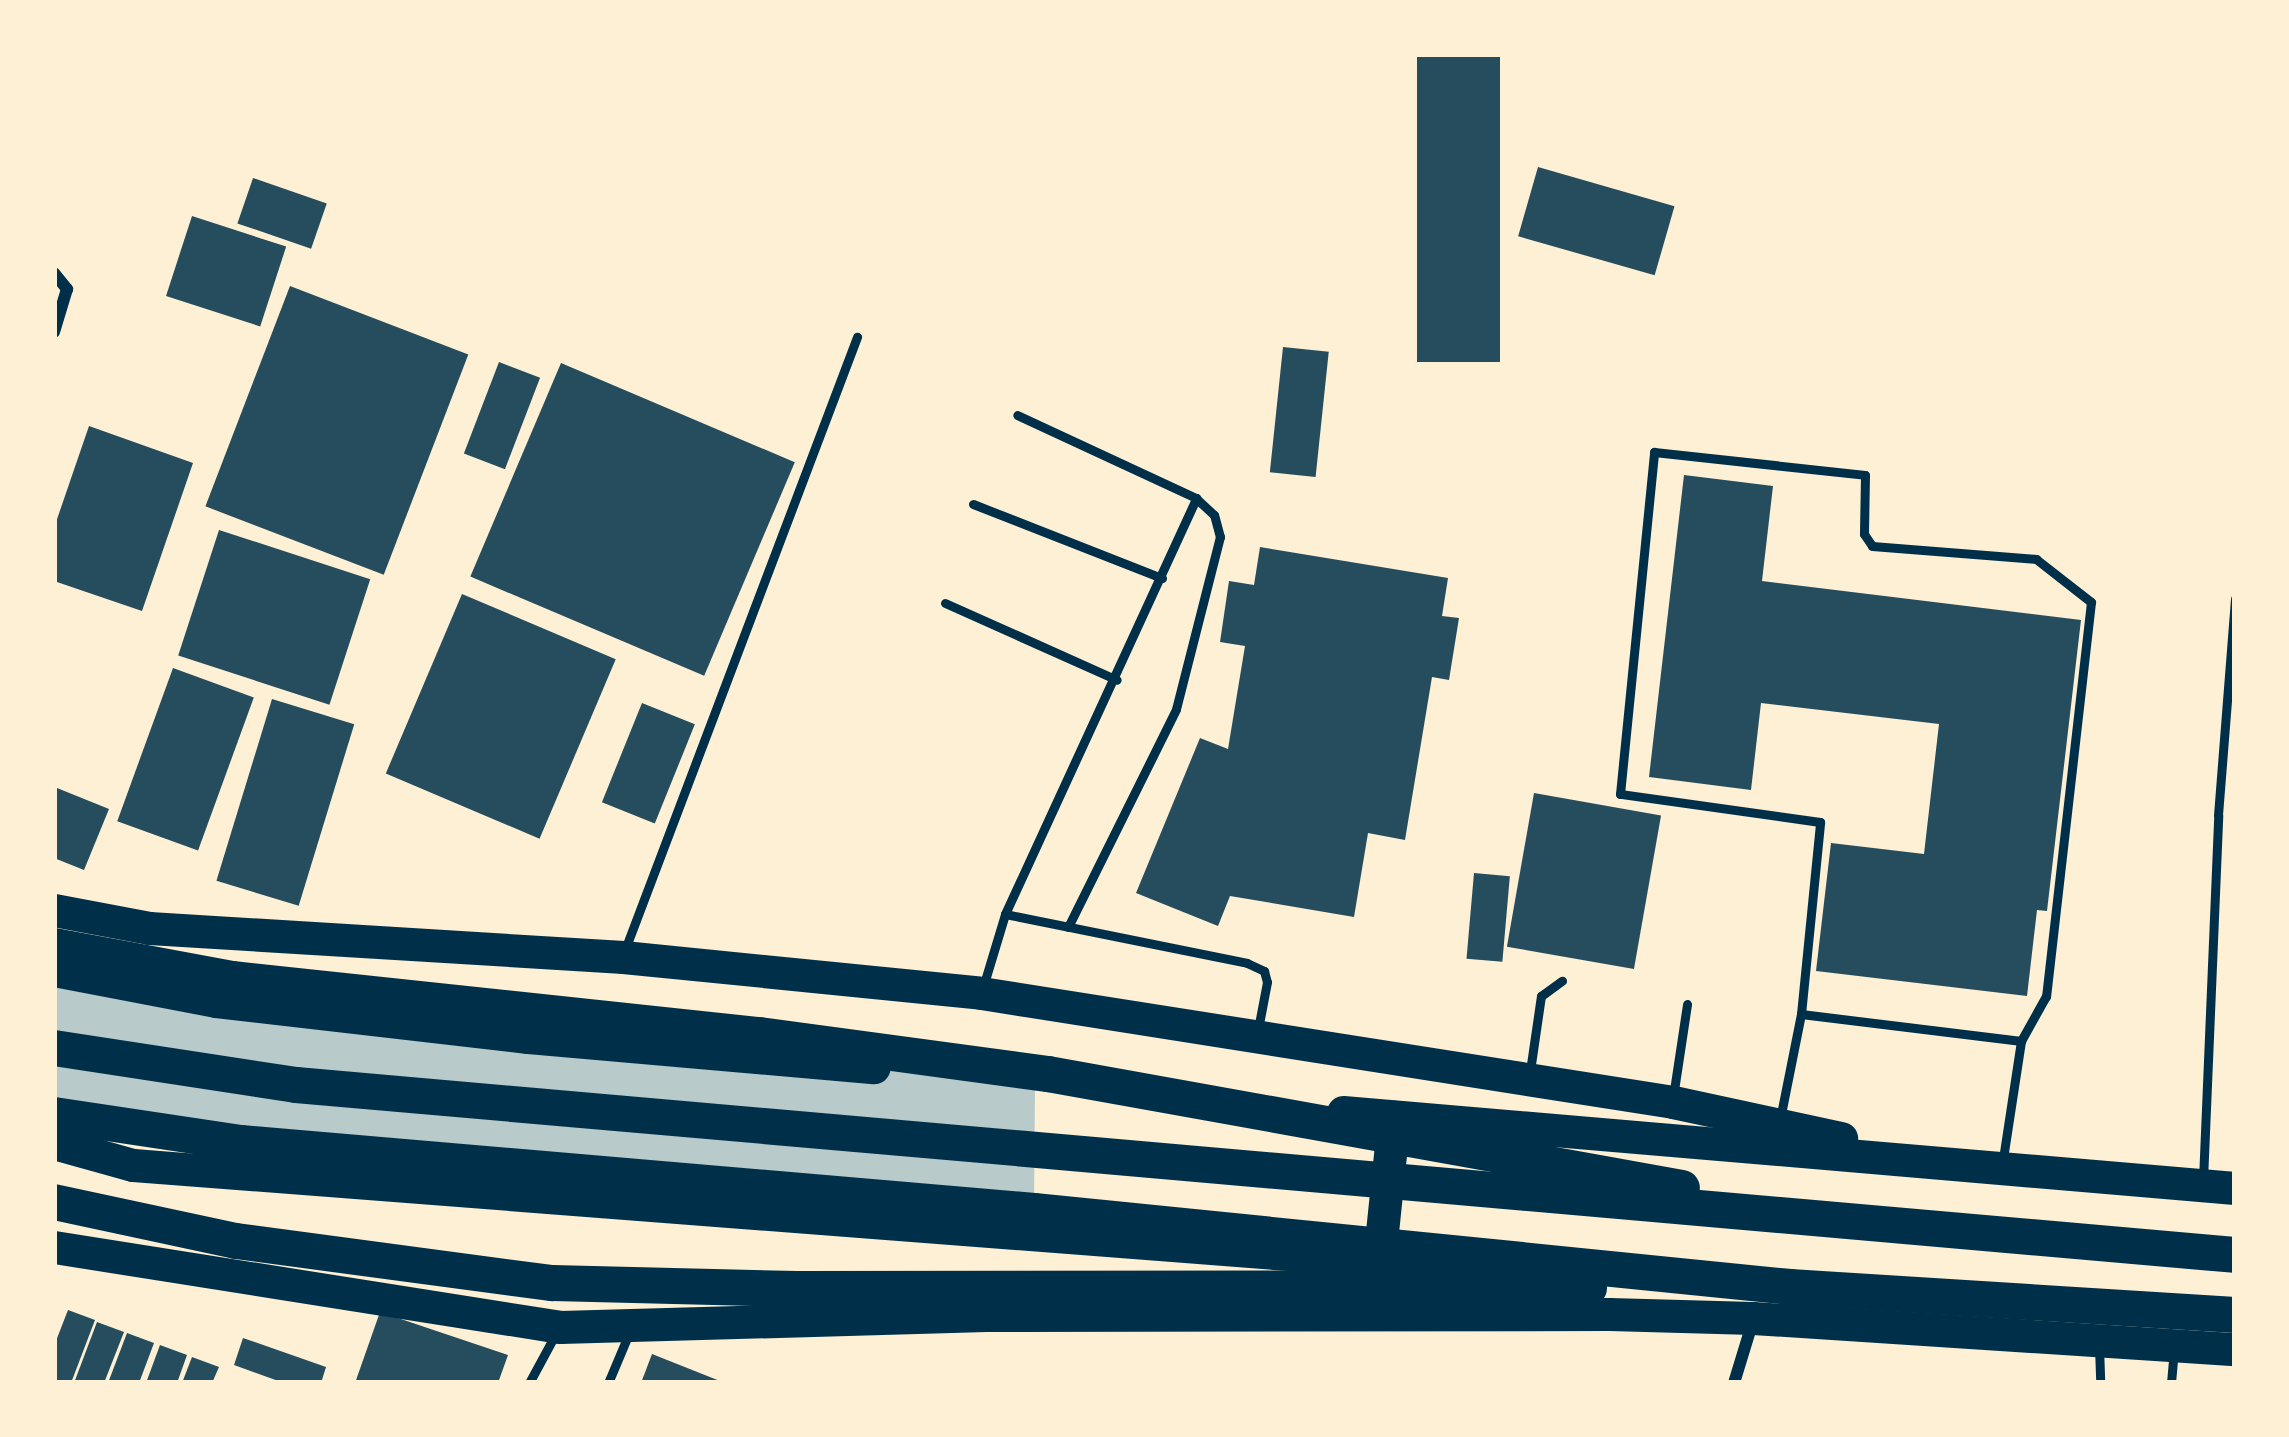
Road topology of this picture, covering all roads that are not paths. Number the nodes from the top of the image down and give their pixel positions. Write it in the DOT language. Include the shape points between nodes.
graph roads {
  1 [pos="54,273"];
  2 [pos="54,332"];
  3 [pos="857,338"];
  4 [pos="1017,416"];
  5 [pos="1196,498"];
  6 [pos="974,504"];
  7 [pos="1162,578"];
  8 [pos="2235,599"];
  9 [pos="945,603"];
  10 [pos="1117,680"];
  11 [pos="54,910"];
  12 [pos="1005,914"];
  13 [pos="1068,927"];
  14 [pos="54,946"];
  15 [pos="622,957"];
  16 [pos="54,970"];
  17 [pos="1562,981"];
  18 [pos="981,993"];
  19 [pos="1687,1004"];
  20 [pos="1801,1014"];
  21 [pos="1256,1038"];
  22 [pos="2021,1041"];
  23 [pos="54,1048"];
  24 [pos="1529,1078"];
  25 [pos="1673,1102"];
  26 [pos="54,1115"];
  27 [pos="1394,1117"];
  28 [pos="1780,1122"];
  29 [pos="54,1143"];
  30 [pos="1948,1164"];
  31 [pos="2001,1170"];
  32 [pos="2219,1187"];
  33 [pos="54,1202"];
  34 [pos="1915,1230"];
  35 [pos="54,1247"];
  36 [pos="2235,1255"];
  37 [pos="1379,1261"];
  38 [pos="1790,1287"];
  39 [pos="1609,1314"];
  40 [pos="2235,1316"];
  41 [pos="1754,1318"];
  42 [pos="634,1322"];
  43 [pos="560,1327"];
  44 [pos="2099,1341"];
  45 [pos="2175,1346"];
  46 [pos="2235,1349"];
  47 [pos="529,1383"];
  48 [pos="608,1383"];
  49 [pos="1734,1383"];
  50 [pos="2100,1383"];
  51 [pos="2171,1383"];
  1 -- 2 [label="street" via="67,289"];
  3 -- 15 [label="lane"];
  4 -- 5 [label="lane"];
  5 -- 7 [label="lane"];
  5 -- 13 [label="lane" via="1214,515 1220,537 1176,709"];
  6 -- 7 [label="lane"];
  7 -- 10 [label="lane"];
  8 -- 32 [label="lane" via="2218,815"];
  9 -- 10 [label="lane"];
  10 -- 12 [label="lane"];
  11 -- 15 [label="highway" via="149,928"];
  12 -- 13 [label="lane"];
  12 -- 18 [label="lane"];
  13 -- 21 [label="lane" via="1264,971"];
  14 -- 34 [label="highway" via="232,979 1048,1074"];
  15 -- 18 [label="highway"];
  16 -- 27 [label="highway" via="216,1001 509,1034"];
  17 -- 24 [label="lane" via="1541,996"];
  18 -- 21 [label="highway"];
  19 -- 25 [label="lane"];
  20 -- 22 [label="lane"];
  20 -- 22 [label="lane" via="1820,822 1620,794 1654,452 1865,476 1864,534 1873,546 2036,559 2091,602 2046,996"];
  20 -- 28 [label="lane"];
  21 -- 24 [label="highway"];
  22 -- 31 [label="lane"];
  23 -- 34 [label="highway" via="296,1085"];
  24 -- 25 [label="highway"];
  25 -- 28 [label="highway"];
  26 -- 38 [label="highway" via="241,1143"];
  27 -- 30 [label="highway"];
  27 -- 37 [label="highway"];
  28 -- 30 [label="highway"];
  29 -- 37 [label="highway" via="133,1166"];
  30 -- 31 [label="highway"];
  31 -- 32 [label="highway"];
  33 -- 38 [label="highway" via="236,1240 552,1283"];
  34 -- 36 [label="highway"];
  35 -- 43 [label="highway"];
  37 -- 39 [label="highway"];
  38 -- 40 [label="highway"];
  39 -- 41 [label="highway"];
  39 -- 42 [label="highway"];
  41 -- 44 [label="highway"];
  41 -- 49 [label="street"];
  42 -- 43 [label="highway"];
  42 -- 48 [label="lane"];
  43 -- 47 [label="lane"];
  44 -- 45 [label="highway"];
  44 -- 50 [label="lane"];
  45 -- 46 [label="highway"];
  45 -- 51 [label="lane"];
}
